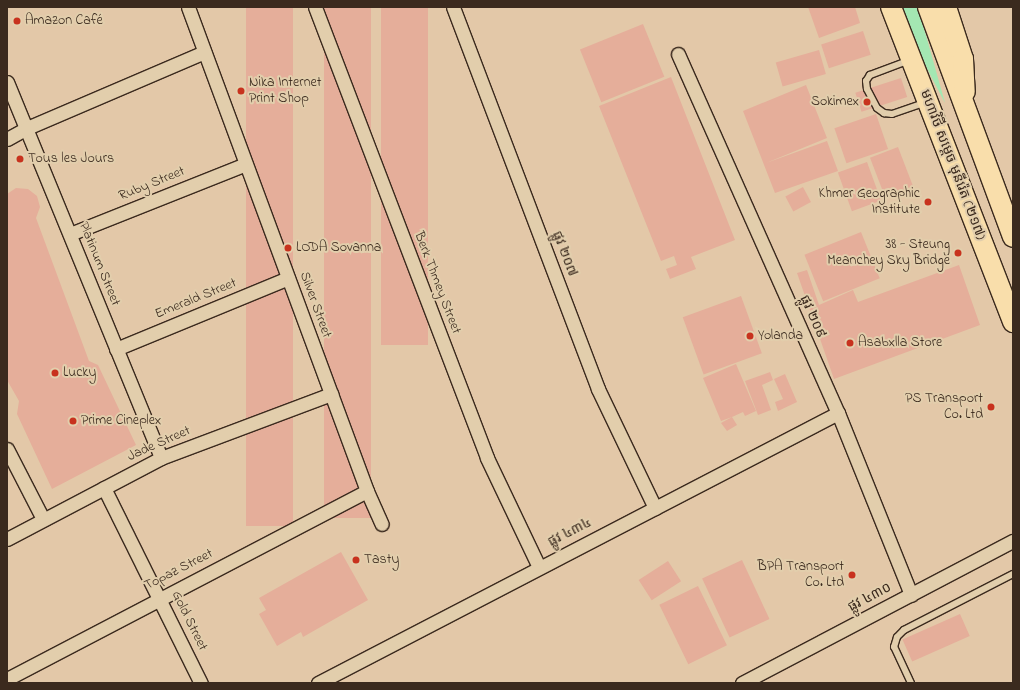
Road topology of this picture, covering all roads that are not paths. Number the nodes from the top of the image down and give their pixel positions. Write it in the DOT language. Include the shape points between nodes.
graph roads {
  1 [pos="188,7"];
  2 [pos="315,7"];
  3 [pos="453,7"];
  4 [pos="890,7"];
  5 [pos="928,7"];
  6 [pos="946,7"];
  7 [pos="204,52"];
  8 [pos="678,54"];
  9 [pos="911,60"];
  10 [pos="7,82"];
  11 [pos="928,102"];
  12 [pos="966,114"];
  13 [pos="27,128"];
  14 [pos="7,139"];
  15 [pos="246,164"];
  16 [pos="70,234"];
  17 [pos="1013,237"];
  18 [pos="288,278"];
  19 [pos="1013,322"];
  20 [pos="116,349"];
  21 [pos="331,394"];
  22 [pos="838,413"];
  23 [pos="7,449"];
  24 [pos="161,458"];
  25 [pos="104,488"];
  26 [pos="367,491"];
  27 [pos="655,508"];
  28 [pos="43,519"];
  29 [pos="382,524"];
  30 [pos="7,539"];
  31 [pos="1013,541"];
  32 [pos="540,566"];
  33 [pos="1013,574"];
  34 [pos="911,595"];
  35 [pos="160,597"];
  36 [pos="7,679"];
  37 [pos="202,683"];
  38 [pos="318,683"];
  39 [pos="742,683"];
  40 [pos="911,683"];
  1 -- 7 [label="street, Silver Street"];
  2 -- 32 [label="street, Berk Thmey Street" via="487,458"];
  3 -- 27 [label="street, ផ្លូវ ២០៧" via="598,389"];
  4 -- 9 [label="main road, មហាវិថី សម្តេច មុនីរ៉េត (២១៧)"];
  5 -- 12 [label="main road"];
  6 -- 12 [label="main road" via="963,59"];
  7 -- 13 [label="street"];
  7 -- 15 [label="street, Silver Street"];
  8 -- 22 [label="street, ផ្លូវ ២០៩"];
  9 -- 11 [label="main road, មហាវិថី សម្តេច មុនីរ៉េត (២១៧)"];
  9 -- 11 [label="lane" via="870,75 866,81 867,89 877,108 884,113 892,114"];
  10 -- 13 [label="street, Platinum Street"];
  11 -- 19 [label="main road, មហាវិថី សម្តេច មុនីរ៉េត (២១៧)"];
  12 -- 17 [label="main road"];
  13 -- 14 [label="street"];
  13 -- 16 [label="street, Platinum Street"];
  15 -- 16 [label="street, Ruby Street"];
  15 -- 18 [label="street, Silver Street"];
  16 -- 20 [label="street, Platinum Street"];
  18 -- 20 [label="street, Emerald Street"];
  18 -- 21 [label="street, Silver Street"];
  20 -- 24 [label="street, Platinum Street"];
  21 -- 24 [label="street, Jade Street"];
  21 -- 26 [label="street, Silver Street"];
  22 -- 27 [label="street, ផ្លូវ ៤៣៤"];
  22 -- 34 [label="street, ផ្លូវ ២០៩"];
  23 -- 28 [label="street"];
  24 -- 25 [label="street, Jade Street"];
  25 -- 28 [label="street, Jade Street"];
  25 -- 35 [label="street, Gold Street"];
  26 -- 29 [label="street, Silver Street"];
  26 -- 35 [label="street, Topaz Street"];
  27 -- 32 [label="street, ផ្លូវ ៤៣៤"];
  28 -- 30 [label="street, Jade Street"];
  31 -- 34 [label="street, ផ្លូវ ៤៣០"];
  32 -- 38 [label="street, ផ្លូវ ៤៣៤"];
  33 -- 40 [label="lane" via="904,630 897,637 894,647"];
  34 -- 39 [label="street, ផ្លូវ ៤៣០"];
  35 -- 36 [label="street, Topaz Street"];
  35 -- 37 [label="street, Gold Street"];
}
